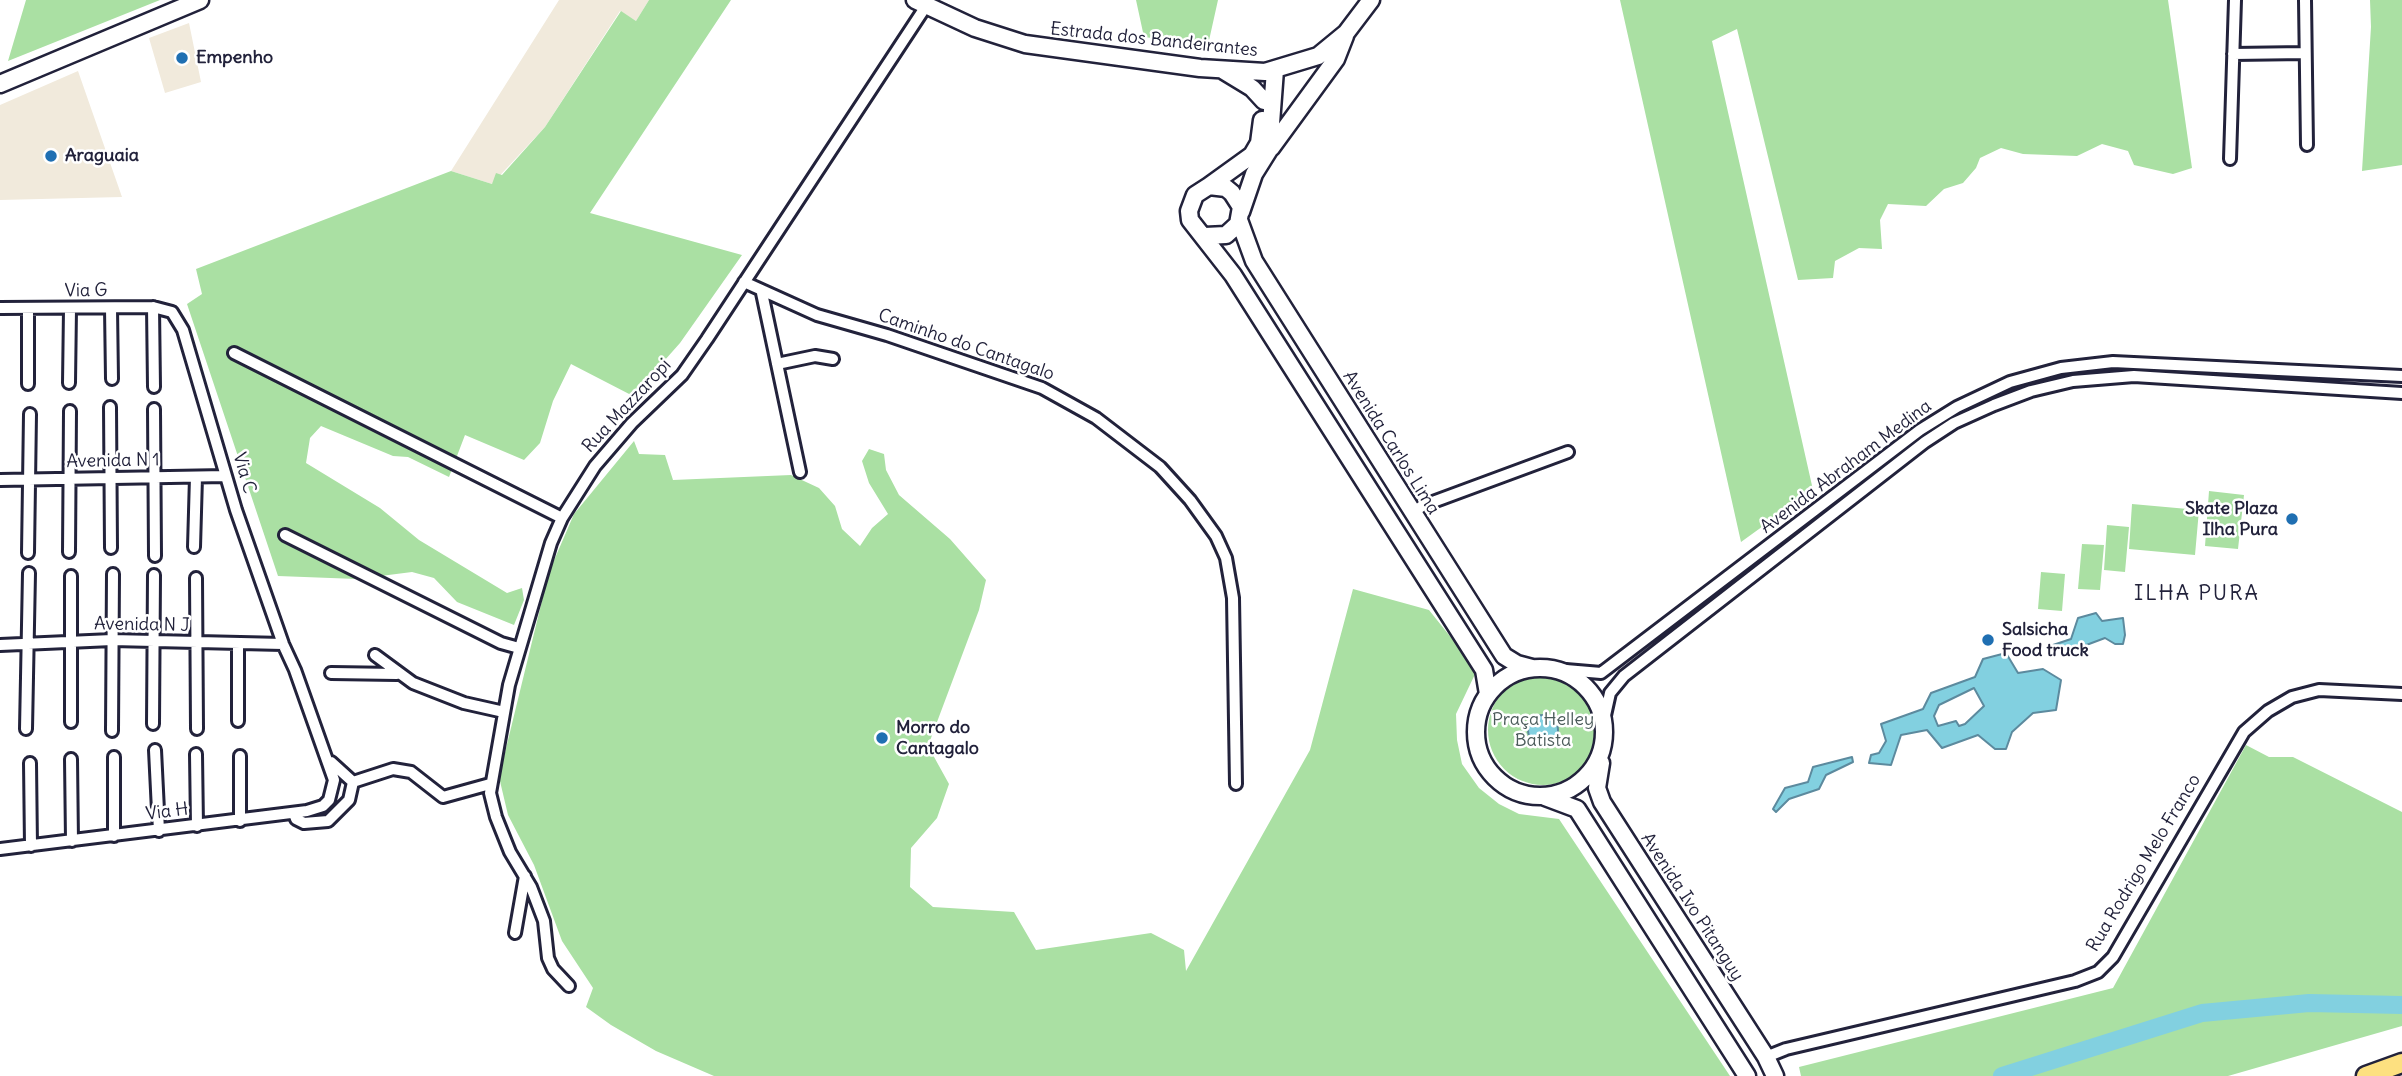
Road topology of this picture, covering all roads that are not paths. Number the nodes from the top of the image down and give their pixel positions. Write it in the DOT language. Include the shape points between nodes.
graph roads {
  1 [pos="200,0"];
  2 [pos="1371,0"];
  3 [pos="2235,0"];
  4 [pos="2305,0"];
  5 [pos="921,3"];
  6 [pos="1346,33"];
  7 [pos="2305,53"];
  8 [pos="2233,54"];
  9 [pos="1222,70"];
  10 [pos="1270,71"];
  11 [pos="0,84"];
  12 [pos="1264,101"];
  13 [pos="2307,145"];
  14 [pos="1269,150"];
  15 [pos="2230,159"];
  16 [pos="1209,186"];
  17 [pos="1240,216"];
  18 [pos="1205,236"];
  19 [pos="744,282"];
  20 [pos="762,293"];
  21 [pos="111,307"];
  22 [pos="153,307"];
  23 [pos="0,308"];
  24 [pos="28,309"];
  25 [pos="70,309"];
  26 [pos="172,312"];
  27 [pos="234,352"];
  28 [pos="833,359"];
  29 [pos="777,364"];
  30 [pos="2221,366"];
  31 [pos="2241,368"];
  32 [pos="2402,376"];
  33 [pos="112,379"];
  34 [pos="2218,381"];
  35 [pos="2239,382"];
  36 [pos="69,383"];
  37 [pos="28,384"];
  38 [pos="154,387"];
  39 [pos="2402,393"];
  40 [pos="110,407"];
  41 [pos="155,409"];
  42 [pos="70,411"];
  43 [pos="30,414"];
  44 [pos="1568,452"];
  45 [pos="800,472"];
  46 [pos="226,476"];
  47 [pos="153,477"];
  48 [pos="196,477"];
  49 [pos="113,478"];
  50 [pos="0,480"];
  51 [pos="29,480"];
  52 [pos="71,480"];
  53 [pos="1413,513"];
  54 [pos="562,518"];
  55 [pos="285,535"];
  56 [pos="194,547"];
  57 [pos="111,548"];
  58 [pos="69,552"];
  59 [pos="29,553"];
  60 [pos="155,556"];
  61 [pos="29,573"];
  62 [pos="113,573"];
  63 [pos="154,575"];
  64 [pos="71,576"];
  65 [pos="196,578"];
  66 [pos="112,640"];
  67 [pos="155,640"];
  68 [pos="70,642"];
  69 [pos="28,643"];
  70 [pos="197,643"];
  71 [pos="238,643"];
  72 [pos="283,644"];
  73 [pos="0,645"];
  74 [pos="519,648"];
  75 [pos="375,656"];
  76 [pos="1532,668"];
  77 [pos="1554,669"];
  78 [pos="331,673"];
  79 [pos="397,674"];
  80 [pos="1488,694"];
  81 [pos="2402,694"];
  82 [pos="504,712"];
  83 [pos="1604,720"];
  84 [pos="238,721"];
  85 [pos="71,722"];
  86 [pos="153,724"];
  87 [pos="26,729"];
  88 [pos="197,729"];
  89 [pos="112,731"];
  90 [pos="155,750"];
  91 [pos="196,754"];
  92 [pos="1601,754"];
  93 [pos="240,756"];
  94 [pos="114,757"];
  95 [pos="71,759"];
  96 [pos="329,760"];
  97 [pos="30,763"];
  98 [pos="353,782"];
  99 [pos="490,784"];
  100 [pos="1236,784"];
  101 [pos="1543,797"];
  102 [pos="294,813"];
  103 [pos="240,821"];
  104 [pos="197,826"];
  105 [pos="159,831"];
  106 [pos="114,836"];
  107 [pos="72,841"];
  108 [pos="32,846"];
  109 [pos="0,849"];
  110 [pos="525,876"];
  111 [pos="515,933"];
  112 [pos="569,986"];
  113 [pos="2402,1063"];
  114 [pos="1772,1068"];
  115 [pos="1744,1070"];
  116 [pos="2366,1076"];
  1 -- 11 [label="street"];
  2 -- 6 [label="street, Estrada dos Bandeirantes"];
  3 -- 8 [label="street"];
  4 -- 7 [label="street"];
  5 -- 9 [label="street, Estrada dos Bandeirantes" via="1025,44"];
  5 -- 19 [label="street, Rua Mazzaropi"];
  6 -- 10 [label="street, Estrada dos Bandeirantes" via="1318,55"];
  6 -- 14 [label="street" via="1336,59"];
  7 -- 8 [label="street"];
  7 -- 13 [label="street"];
  8 -- 15 [label="street"];
  9 -- 10 [label="street, Estrada dos Bandeirantes"];
  9 -- 12 [label="street"];
  10 -- 12 [label="street"];
  10 -- 14 [label="street"];
  12 -- 16 [label="street" via="1261,132 1252,155"];
  14 -- 17 [label="street" via="1254,174"];
  16 -- 17 [label="street, Avenida Carlos Lima" via="1232,193"];
  16 -- 18 [label="street" via="1195,195 1188,212 1194,228"];
  17 -- 18 [label="street" via="1226,235"];
  17 -- 53 [label="street, Avenida Carlos Lima" via="1254,261"];
  18 -- 80 [label="street" via="1484,670"];
  19 -- 20 [label="street, Caminho do Cantagalo"];
  19 -- 54 [label="street, Rua Mazzaropi" via="682,375 595,466"];
  20 -- 29 [label="street"];
  20 -- 100 [label="street, Caminho do Cantagalo" via="1042,388 1096,418 1160,467 1190,500 1226,558 1233,598"];
  21 -- 22 [label="street, Via G"];
  21 -- 25 [label="street, Via G"];
  21 -- 33 [label="street"];
  22 -- 26 [label="street, Via G"];
  22 -- 38 [label="street"];
  23 -- 24 [label="street, Via G"];
  24 -- 25 [label="street, Via G"];
  24 -- 37 [label="street"];
  25 -- 36 [label="street"];
  26 -- 46 [label="street, Via C" via="183,330"];
  27 -- 54 [label="street"];
  28 -- 29 [label="street" via="814,356"];
  29 -- 45 [label="street"];
  30 -- 31 [label="street, Avenida Abraham Medina"];
  30 -- 34 [label="street" via="2225,375"];
  30 -- 77 [label="street, Avenida Abraham Medina" via="2086,364 1989,391 1920,430 1601,673"];
  31 -- 32 [label="street, Avenida Abraham Medina"];
  31 -- 35 [label="street" via="2235,373"];
  34 -- 35 [label="street, Avenida Abraham Medina"];
  34 -- 83 [label="street, Avenida Abraham Medina" via="2147,376 2073,381 2031,391 1954,423 1624,676 1610,692"];
  35 -- 39 [label="street, Avenida Abraham Medina"];
  40 -- 49 [label="street"];
  41 -- 47 [label="street"];
  42 -- 52 [label="street"];
  43 -- 51 [label="street"];
  44 -- 53 [label="street"];
  46 -- 48 [label="street, Avenida N 1"];
  46 -- 72 [label="street, Via C"];
  47 -- 48 [label="street, Avenida N 1"];
  47 -- 49 [label="street, Avenida N 1"];
  47 -- 60 [label="street"];
  48 -- 56 [label="street"];
  49 -- 52 [label="street, Avenida N 1"];
  49 -- 57 [label="street"];
  50 -- 51 [label="street, Avenida N 1"];
  51 -- 52 [label="street, Avenida N 1"];
  51 -- 59 [label="street"];
  52 -- 58 [label="street"];
  53 -- 76 [label="street, Avenida Carlos Lima" via="1504,656"];
  54 -- 74 [label="street, Rua Mazzaropi"];
  55 -- 74 [label="street"];
  61 -- 69 [label="street"];
  62 -- 66 [label="street"];
  63 -- 67 [label="street"];
  64 -- 68 [label="street"];
  65 -- 70 [label="street"];
  66 -- 67 [label="street, Avenida N J"];
  66 -- 68 [label="street, Avenida N J"];
  66 -- 89 [label="street"];
  67 -- 70 [label="street, Avenida N J"];
  67 -- 86 [label="street"];
  68 -- 69 [label="street, Avenida N J"];
  68 -- 85 [label="street"];
  69 -- 73 [label="street, Avenida N J"];
  69 -- 87 [label="street"];
  70 -- 71 [label="street, Avenida N J"];
  70 -- 88 [label="street"];
  71 -- 72 [label="street, Avenida N J"];
  71 -- 84 [label="street"];
  72 -- 96 [label="street, Via C"];
  74 -- 82 [label="street, Rua Mazzaropi"];
  75 -- 79 [label="street"];
  76 -- 77 [label="street"];
  76 -- 80 [label="street" via="1507,677"];
  77 -- 83 [label="street" via="1585,685"];
  78 -- 79 [label="street"];
  79 -- 82 [label="street" via="437,694"];
  80 -- 101 [label="street" via="1476,728 1483,763 1508,788"];
  81 -- 114 [label="street, Rua Rodrigo Melo Franco" via="2319,690 2292,697 2244,732 2113,957 2098,971 2075,981 1786,1049"];
  82 -- 99 [label="street, Rua Mazzaropi"];
  83 -- 92 [label="street"];
  90 -- 105 [label="street"];
  91 -- 104 [label="street"];
  92 -- 101 [label="street" via="1584,780"];
  92 -- 114 [label="street, Avenida Ivo Pitanguy" via="1597,788 1602,802"];
  93 -- 103 [label="street"];
  94 -- 106 [label="street"];
  95 -- 107 [label="street"];
  96 -- 98 [label="street"];
  96 -- 102 [label="street, Via H" via="332,794 323,806"];
  97 -- 108 [label="street"];
  98 -- 99 [label="street" via="404,770 447,797"];
  98 -- 102 [label="street" via="349,800 328,821 304,823"];
  99 -- 110 [label="street, Rua Mazzaropi" via="496,817"];
  101 -- 115 [label="street" via="1577,809"];
  102 -- 103 [label="street, Via H"];
  103 -- 104 [label="street, Via H"];
  104 -- 105 [label="street, Via H"];
  105 -- 106 [label="street, Via H"];
  106 -- 107 [label="street, Via H"];
  107 -- 108 [label="street, Via H"];
  108 -- 109 [label="street, Via H"];
  110 -- 111 [label="street"];
  110 -- 112 [label="street, Rua Mazzaropi" via="544,921 548,958"];
  113 -- 116 [label="main road"];
  114 -- 115 [label="street"];
}
